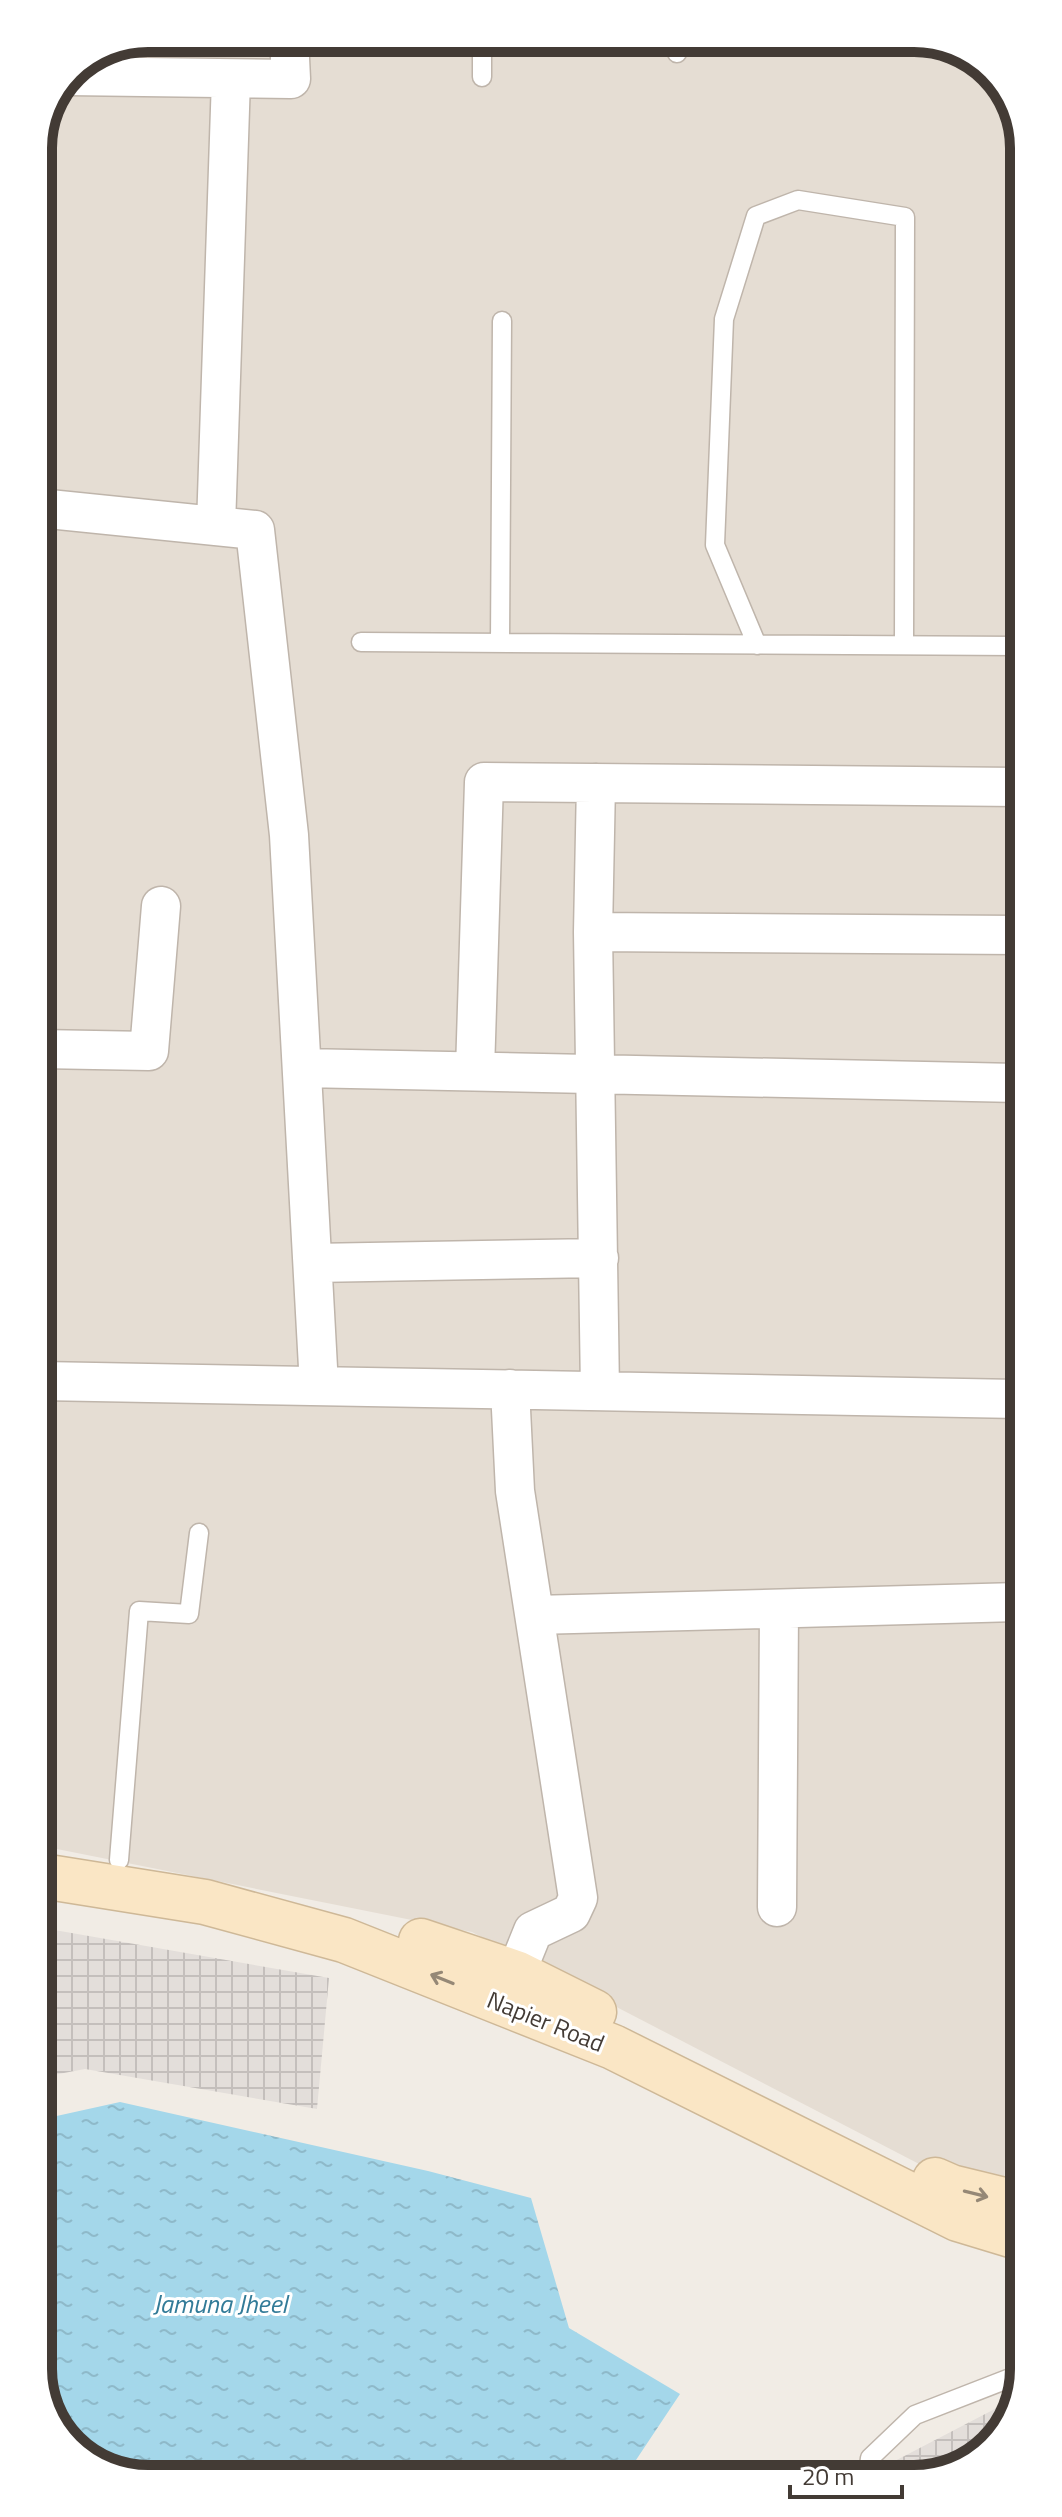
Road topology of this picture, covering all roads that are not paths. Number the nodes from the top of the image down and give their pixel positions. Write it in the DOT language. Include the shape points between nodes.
graph roads {
  1 [pos="290,52"];
  2 [pos="482,52"];
  3 [pos="114,64"];
  4 [pos="93,69"];
  5 [pos="482,77"];
  6 [pos="231,79"];
  7 [pos="502,321"];
  8 [pos="52,509"];
  9 [pos="216,526"];
  10 [pos="361,642"];
  11 [pos="500,643"];
  12 [pos="757,645"];
  13 [pos="904,645"];
  14 [pos="1010,646"];
  15 [pos="596,783"];
  16 [pos="1010,787"];
  17 [pos="161,906"];
  18 [pos="593,932"];
  19 [pos="1010,935"];
  20 [pos="52,1049"];
  21 [pos="302,1068"];
  22 [pos="475,1071"];
  23 [pos="597,1074"];
  24 [pos="1010,1083"];
  25 [pos="599,1258"];
  26 [pos="313,1263"];
  27 [pos="52,1381"];
  28 [pos="319,1386"];
  29 [pos="510,1389"];
  30 [pos="600,1391"];
  31 [pos="1010,1399"];
  32 [pos="199,1533"];
  33 [pos="1010,1602"];
  34 [pos="779,1610"];
  35 [pos="535,1615"];
  36 [pos="52,1849"];
  37 [pos="119,1860"];
  38 [pos="52,1878"];
  39 [pos="777,1907"];
  40 [pos="508,1988"];
  41 [pos="1010,2202"];
  42 [pos="1010,2235"];
  43 [pos="1009,2378"];
  44 [pos="869,2465"];
  1 -- 6 [label="street" via="291,79"];
  2 -- 5 [label="lane"];
  3 -- 4 [label="street"];
  3 -- 6 [label="street"];
  6 -- 9 [label="street"];
  7 -- 11 [label="lane"];
  8 -- 9 [label="street"];
  9 -- 21 [label="street" via="255,530 289,835"];
  10 -- 11 [label="lane"];
  11 -- 12 [label="lane"];
  12 -- 13 [label="lane"];
  12 -- 13 [label="lane" via="715,545 724,319 756,216 798,200 905,217"];
  13 -- 14 [label="lane"];
  15 -- 16 [label="street"];
  15 -- 18 [label="street"];
  15 -- 22 [label="street" via="484,782"];
  17 -- 20 [label="street" via="149,1051"];
  18 -- 19 [label="street"];
  18 -- 23 [label="street"];
  21 -- 22 [label="street"];
  21 -- 26 [label="street"];
  22 -- 23 [label="street"];
  23 -- 24 [label="street"];
  23 -- 25 [label="street"];
  25 -- 26 [label="street"];
  25 -- 30 [label="street"];
  26 -- 28 [label="street"];
  27 -- 28 [label="street"];
  28 -- 29 [label="street"];
  29 -- 30 [label="street"];
  29 -- 35 [label="street" via="515,1491"];
  30 -- 31 [label="street"];
  32 -- 37 [label="lane" via="189,1614 139,1611"];
  33 -- 34 [label="street"];
  34 -- 35 [label="street"];
  34 -- 39 [label="street"];
  35 -- 40 [label="street" via="578,1898 571,1913 533,1931"];
  36 -- 37 [label="main road"];
  37 -- 40 [label="main road" via="343,1914"];
  40 -- 38 [label="main road, Napier Road, one-way" via="205,1902"];
  40 -- 41 [label="main road, one-way" via="951,2187"];
  40 -- 42 [label="main road, Napier Road" via="613,2047 958,2219"];
  43 -- 44 [label="lane" via="915,2415 870,2458"];
}
